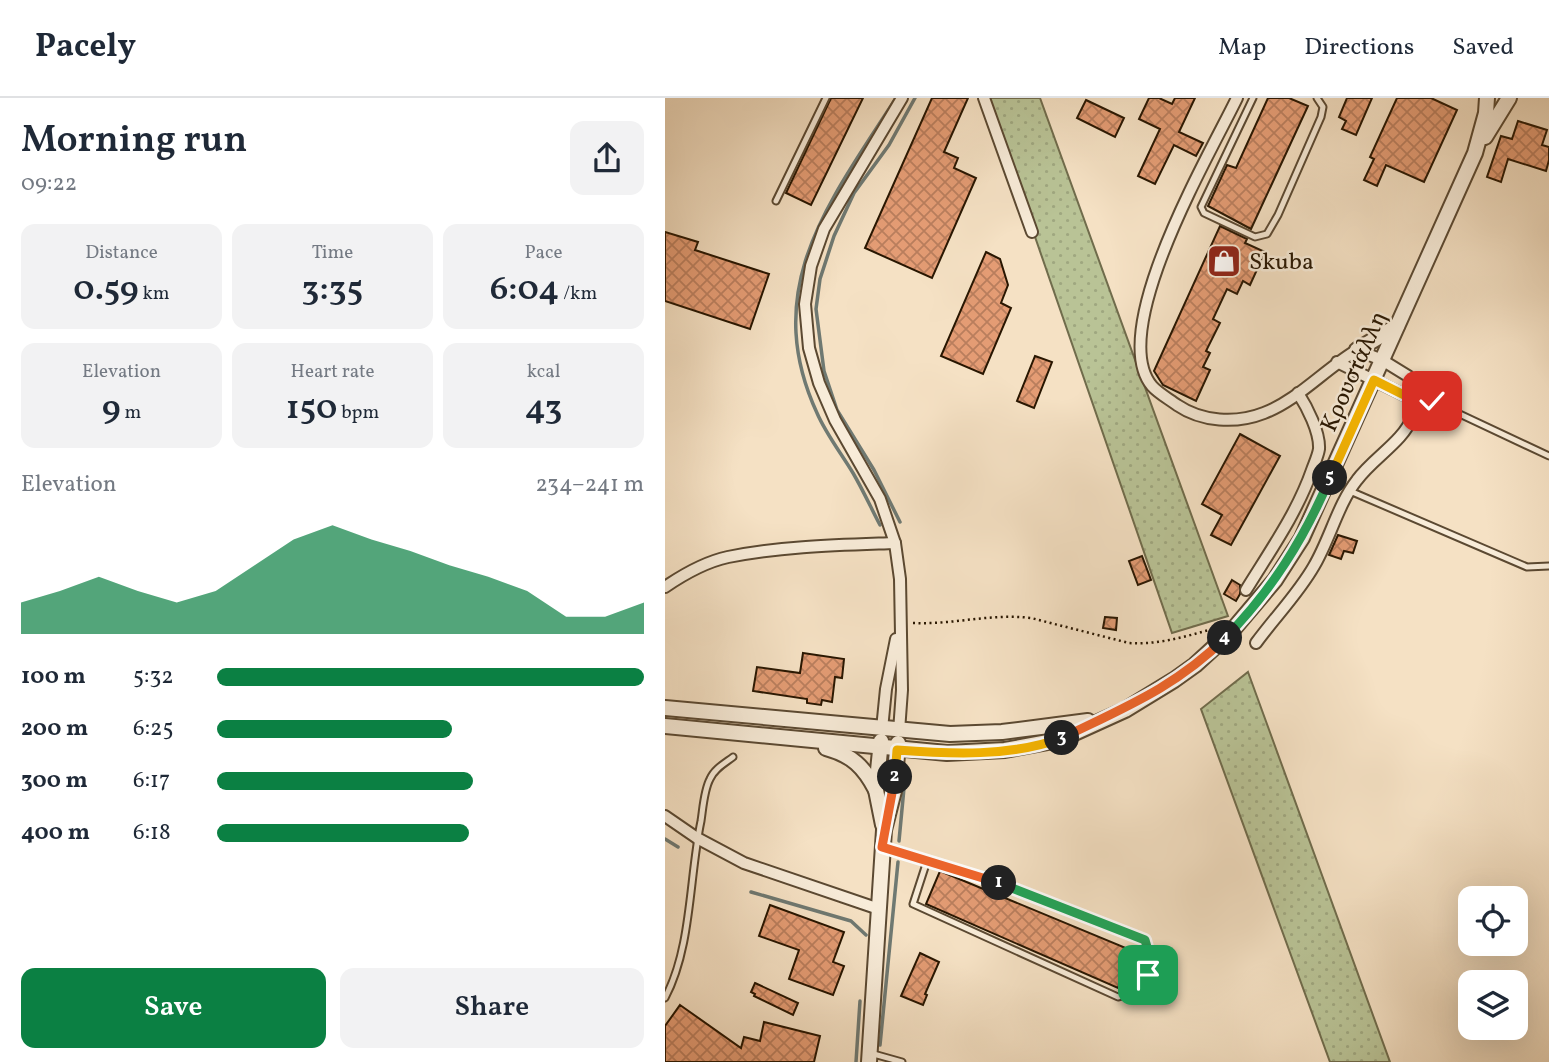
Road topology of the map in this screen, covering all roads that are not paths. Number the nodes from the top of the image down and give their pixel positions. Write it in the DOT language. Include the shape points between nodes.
graph roads {
  1 [pos="826,98"];
  2 [pos="902,98"];
  3 [pos="983,98"];
  4 [pos="1237,98"];
  5 [pos="1253,98"];
  6 [pos="1317,98"];
  7 [pos="1487,98"];
  8 [pos="1509,98"];
  9 [pos="1475,153"];
  10 [pos="776,201"];
  11 [pos="1032,232"];
  12 [pos="1397,327"];
  13 [pos="1357,350"];
  14 [pos="1382,360"];
  15 [pos="1337,362"];
  16 [pos="1374,380"];
  17 [pos="1298,393"];
  18 [pos="1416,401"];
  19 [pos="1549,456"];
  20 [pos="1350,491"];
  21 [pos="895,543"];
  22 [pos="1549,566"];
  23 [pos="665,587"];
  24 [pos="1246,590"];
  25 [pos="900,619"];
  26 [pos="1256,643"];
  27 [pos="665,708"];
  28 [pos="1098,720"];
  29 [pos="665,726"];
  30 [pos="882,729"];
  31 [pos="899,731"];
  32 [pos="791,738"];
  33 [pos="880,748"];
  34 [pos="897,750"];
  35 [pos="733,757"];
  36 [pos="876,790"];
  37 [pos="665,816"];
  38 [pos="884,830"];
  39 [pos="697,838"];
  40 [pos="882,847"];
  41 [pos="927,860"];
  42 [pos="879,909"];
  43 [pos="665,998"];
  44 [pos="870,1058"];
  45 [pos="902,1062"];
  1 -- 10 [label="lane"];
  2 -- 21 [label="street" via="824,229 811,267 806,304 809,348 819,383 835,421 880,499"];
  3 -- 11 [label="street"];
  4 -- 17 [label="street" via="1156,271 1144,307 1141,358 1150,385 1181,408 1210,419 1241,420 1266,413"];
  5 -- 6 [label="lane" via="1201,207 1204,214 1255,237 1267,234 1278,215 1321,117 1323,107"];
  7 -- 9 [label="street, Κρουστάλλη"];
  8 -- 9 [label="street, Κρουστάλλη"];
  9 -- 12 [label="street, Κρουστάλλη"];
  12 -- 13 [label="street"];
  12 -- 14 [label="street, Κρουστάλλη"];
  13 -- 14 [label="street"];
  13 -- 15 [label="street"];
  14 -- 16 [label="street, Κρουστάλλη"];
  14 -- 18 [label="street" via="1408,376"];
  15 -- 16 [label="street"];
  15 -- 17 [label="street"];
  16 -- 18 [label="street"];
  16 -- 28 [label="street, Κρουστάλλη" via="1302,538 1275,580 1226,629 1215,648 1174,680"];
  17 -- 24 [label="street" via="1319,449 1283,532"];
  18 -- 19 [label="lane" via="1432,401"];
  18 -- 20 [label="street" via="1407,429 1374,459"];
  20 -- 22 [label="lane" via="1527,568"];
  20 -- 26 [label="street" via="1314,565"];
  21 -- 23 [label="street" via="727,557 700,566"];
  21 -- 25 [label="street"];
  25 -- 30 [label="street"];
  25 -- 31 [label="street"];
  27 -- 30 [label="street"];
  28 -- 31 [label="street" via="976,734"];
  28 -- 34 [label="street" via="1059,740 1005,750"];
  29 -- 32 [label="street"];
  30 -- 31 [label="street"];
  30 -- 33 [label="street"];
  31 -- 34 [label="street"];
  32 -- 33 [label="street"];
  32 -- 36 [label="street" via="850,756"];
  33 -- 34 [label="street"];
  33 -- 36 [label="street"];
  34 -- 38 [label="street" via="894,791"];
  35 -- 39 [label="lane" via="709,779"];
  36 -- 38 [label="street"];
  37 -- 39 [label="street"];
  38 -- 40 [label="street"];
  39 -- 42 [label="street" via="744,863"];
  39 -- 43 [label="lane" via="681,954"];
  40 -- 41 [label="lane"];
  40 -- 42 [label="street"];
  41 -- 41 [label="lane" via="913,904 1118,997 1133,992 1148,975 1151,961 1145,940 1017,888"];
  42 -- 44 [label="street"];
  44 -- 45 [label="lane"];
}
